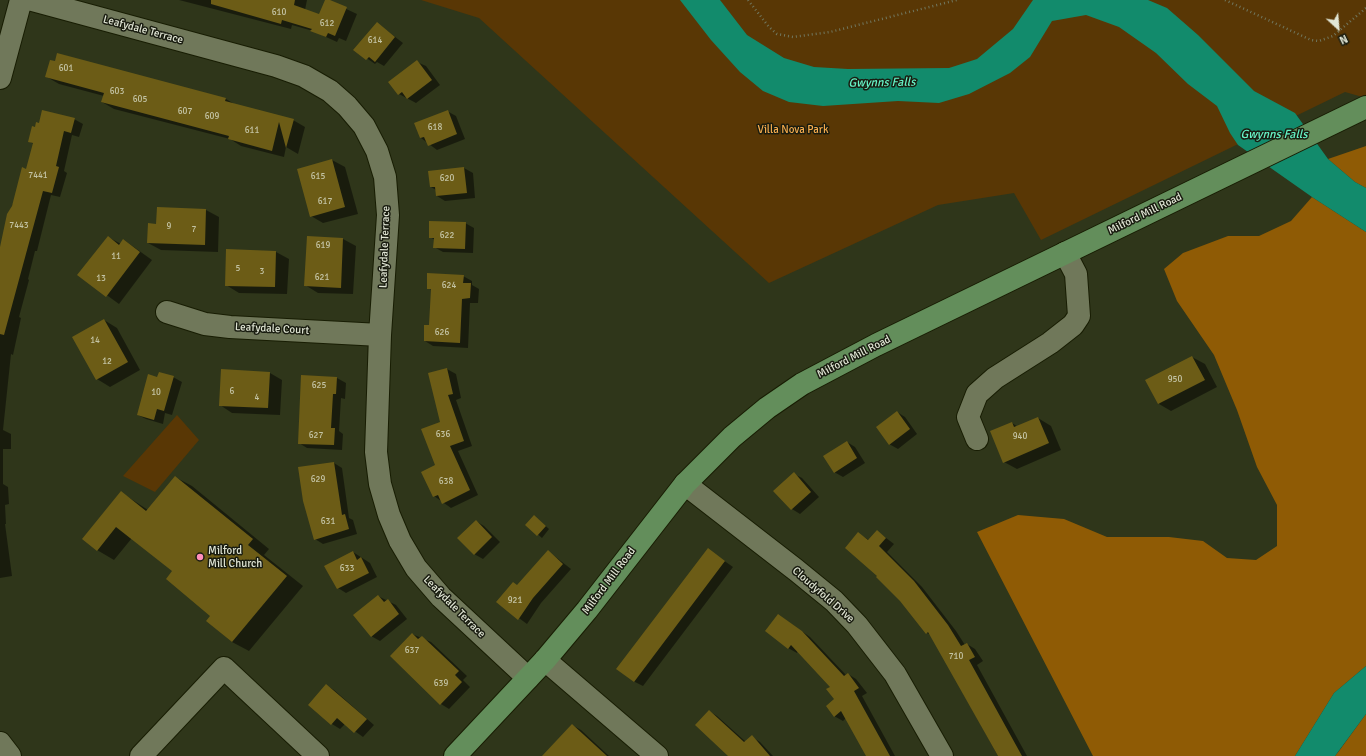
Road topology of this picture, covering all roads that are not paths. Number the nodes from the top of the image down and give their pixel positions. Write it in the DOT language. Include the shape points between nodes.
graph roads {
  1 [pos="21,0"];
  2 [pos="32,0"];
  3 [pos="0,78"];
  4 [pos="1366,107"];
  5 [pos="1066,253"];
  6 [pos="167,312"];
  7 [pos="380,335"];
  8 [pos="977,439"];
  9 [pos="685,484"];
  10 [pos="545,660"];
  11 [pos="528,678"];
  12 [pos="0,743"];
  13 [pos="10,756"];
  14 [pos="141,756"];
  15 [pos="318,756"];
  16 [pos="455,756"];
  17 [pos="657,756"];
  18 [pos="942,756"];
  1 -- 3 [label="street"];
  2 -- 7 [label="street, Leafydale Terrace" via="276,66 304,76 330,90 347,106 364,126 377,151 385,177 388,215"];
  4 -- 5 [label="main road, Milford Mill Road"];
  5 -- 8 [label="street" via="1076,274 1079,316 1073,325 1050,343 995,378 977,394 968,417"];
  5 -- 9 [label="main road, Milford Mill Road" via="876,345 802,384 732,437"];
  6 -- 7 [label="street, Leafydale Court" via="205,324 230,327"];
  7 -- 11 [label="street, Leafydale Terrace" via="376,452 380,484 389,515 416,568 441,597"];
  9 -- 10 [label="main road, Milford Mill Road"];
  9 -- 18 [label="street, Cloudyfold Drive" via="801,574 858,625 895,674"];
  10 -- 11 [label="main road, Milford Mill Road"];
  10 -- 17 [label="street"];
  11 -- 16 [label="main road, Milford Mill Road"];
  12 -- 13 [label="street"];
  14 -- 15 [label="street" via="224,668"];
}
